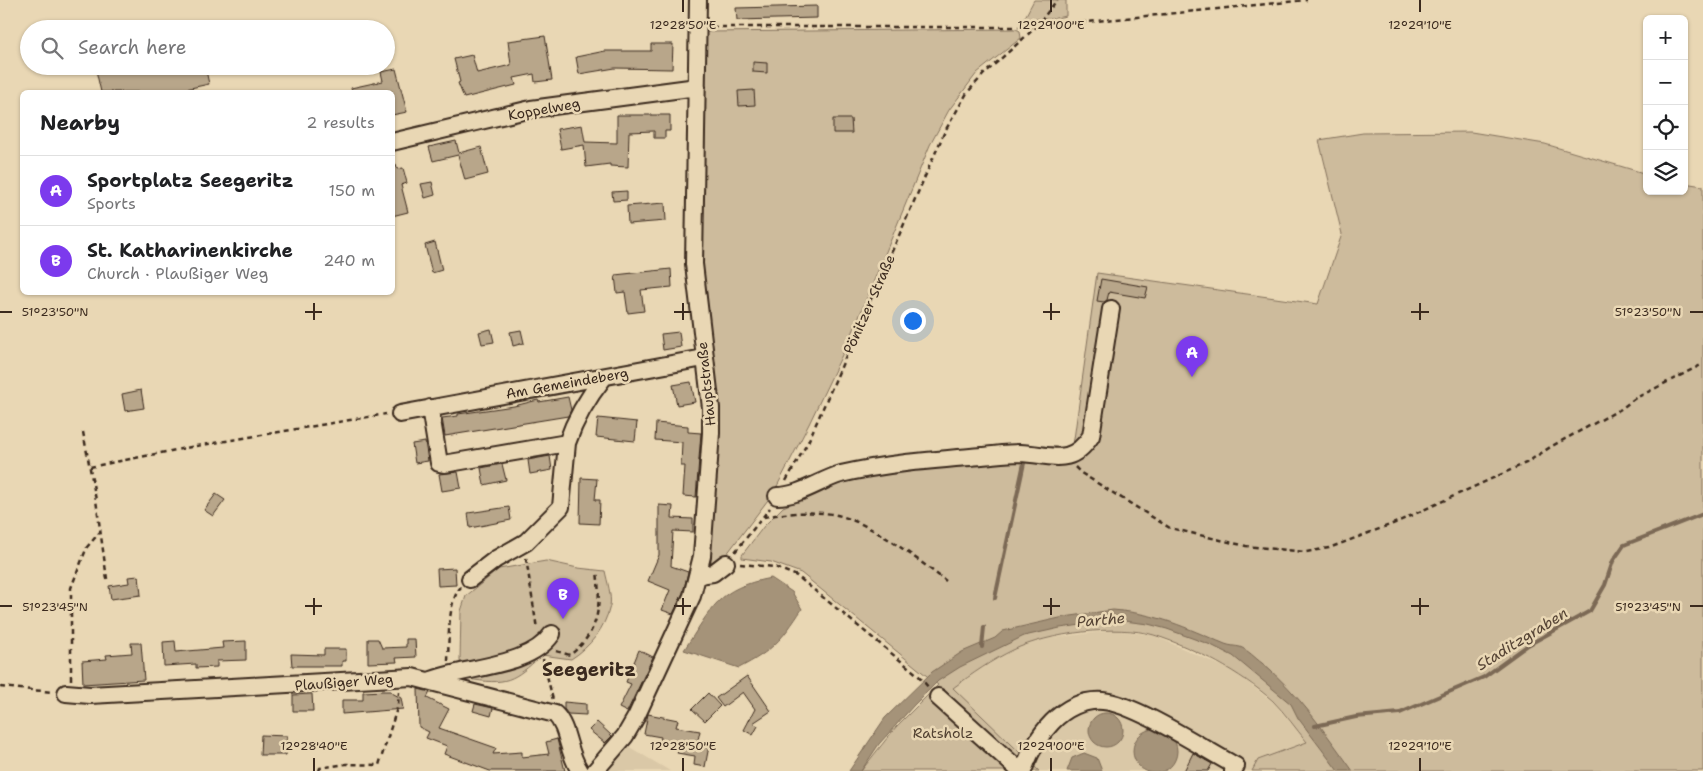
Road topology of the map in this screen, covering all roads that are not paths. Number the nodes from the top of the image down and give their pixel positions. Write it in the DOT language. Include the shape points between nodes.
graph roads {
  1 [pos="698,0"];
  2 [pos="697,87"];
  3 [pos="395,141"];
  4 [pos="1111,310"];
  5 [pos="704,358"];
  6 [pos="604,377"];
  7 [pos="430,408"];
  8 [pos="400,414"];
  9 [pos="567,443"];
  10 [pos="777,496"];
  11 [pos="726,563"];
  12 [pos="699,575"];
  13 [pos="470,579"];
  14 [pos="546,645"];
  15 [pos="429,681"];
  16 [pos="68,693"];
  17 [pos="938,697"];
  18 [pos="580,771"];
  19 [pos="595,771"];
  20 [pos="1022,771"];
  21 [pos="1234,771"];
  1 -- 2 [label="street, Hauptstraße"];
  2 -- 3 [label="street, Koppelweg" via="531,109"];
  2 -- 5 [label="street, Hauptstraße" via="694,264"];
  4 -- 10 [label="street" via="1091,436 1076,454 1065,457 1020,453 896,464 840,474 788,496"];
  5 -- 6 [label="street, Am Gemeindeberg"];
  5 -- 12 [label="street, Hauptstraße" via="711,433"];
  6 -- 7 [label="street, Am Gemeindeberg"];
  6 -- 9 [label="street" via="592,392"];
  7 -- 8 [label="street, Am Gemeindeberg"];
  7 -- 9 [label="street" via="440,463"];
  9 -- 13 [label="street" via="561,507 526,542"];
  11 -- 12 [label="street" via="713,573"];
  12 -- 19 [label="street, Hauptstraße" via="636,717 625,736"];
  14 -- 15 [label="street" via="525,656"];
  15 -- 16 [label="street, Plaußiger Weg" via="398,678"];
  15 -- 18 [label="street, Plaußiger Weg" via="555,714 561,720 572,758"];
  17 -- 20 [label="street"];
  20 -- 21 [label="street" via="1046,728 1071,708 1102,701 1131,709 1236,766"];
}
